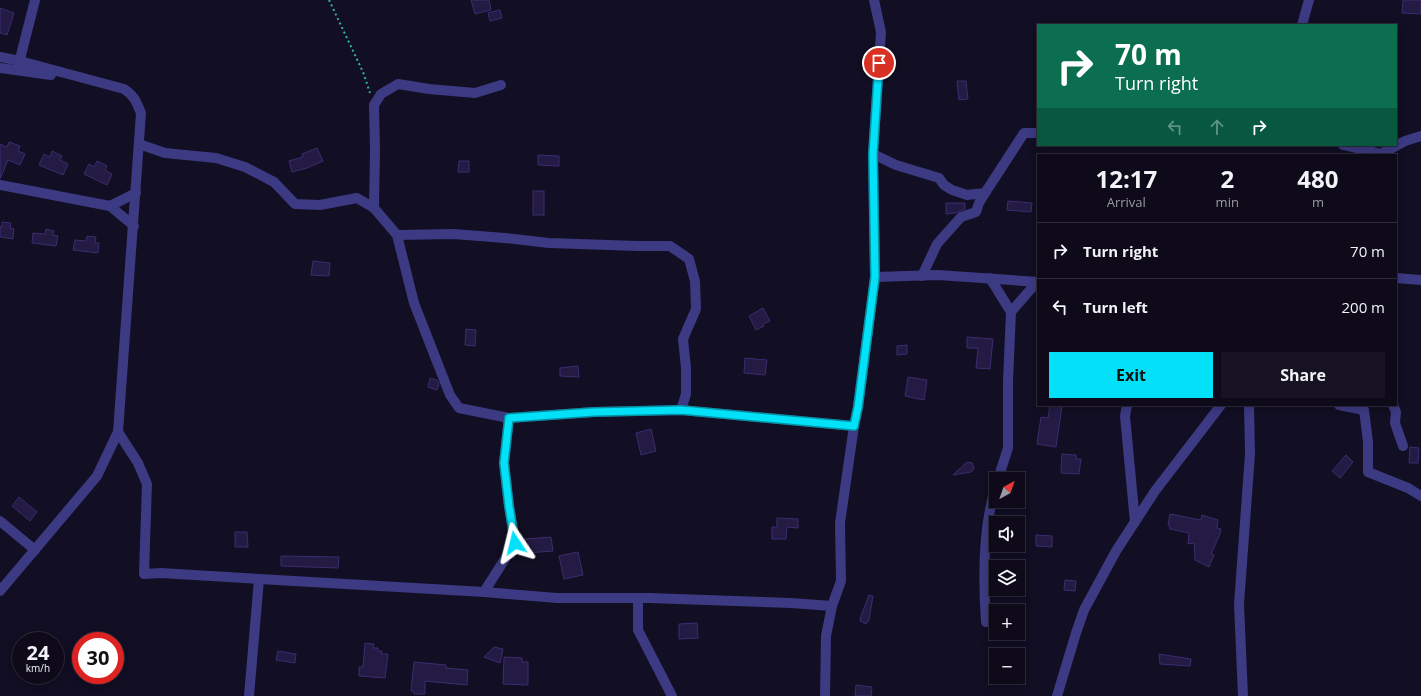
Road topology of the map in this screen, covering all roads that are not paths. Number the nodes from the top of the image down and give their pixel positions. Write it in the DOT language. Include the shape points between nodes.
graph roads {
  1 [pos="34,0"];
  2 [pos="874,0"];
  3 [pos="1309,0"];
  4 [pos="1302,24"];
  5 [pos="0,57"];
  6 [pos="20,61"];
  7 [pos="0,68"];
  8 [pos="17,71"];
  9 [pos="82,78"];
  10 [pos="501,85"];
  11 [pos="1037,133"];
  12 [pos="1421,136"];
  13 [pos="138,144"];
  14 [pos="1397,145"];
  15 [pos="1346,146"];
  16 [pos="1396,146"];
  17 [pos="873,154"];
  18 [pos="1381,154"];
  19 [pos="0,185"];
  20 [pos="136,193"];
  21 [pos="984,194"];
  22 [pos="110,206"];
  23 [pos="374,208"];
  24 [pos="134,226"];
  25 [pos="397,235"];
  26 [pos="922,276"];
  27 [pos="875,277"];
  28 [pos="990,278"];
  29 [pos="1397,278"];
  30 [pos="1421,280"];
  31 [pos="1037,282"];
  32 [pos="1011,312"];
  33 [pos="1127,406"];
  34 [pos="1220,406"];
  35 [pos="1249,406"];
  36 [pos="1344,406"];
  37 [pos="1393,406"];
  38 [pos="681,410"];
  39 [pos="509,418"];
  40 [pos="854,426"];
  41 [pos="118,432"];
  42 [pos="1403,446"];
  43 [pos="1000,472"];
  44 [pos="1421,496"];
  45 [pos="990,508"];
  46 [pos="0,521"];
  47 [pos="1135,522"];
  48 [pos="35,550"];
  49 [pos="259,579"];
  50 [pos="0,591"];
  51 [pos="484,592"];
  52 [pos="638,598"];
  53 [pos="832,606"];
  54 [pos="986,622"];
  55 [pos="249,696"];
  56 [pos="672,696"];
  57 [pos="826,696"];
  58 [pos="1057,696"];
  59 [pos="1243,696"];
  1 -- 6 [label="street"];
  2 -- 17 [label="street" via="881,32"];
  3 -- 4 [label="street"];
  5 -- 6 [label="street"];
  6 -- 8 [label="street"];
  6 -- 9 [label="street"];
  7 -- 8 [label="street"];
  8 -- 9 [label="street"];
  9 -- 13 [label="street" via="124,89 130,93 141,113"];
  10 -- 23 [label="street" via="475,92 398,84 381,94 374,105"];
  11 -- 21 [label="street" via="1024,133"];
  12 -- 14 [label="street"];
  13 -- 20 [label="street"];
  13 -- 23 [label="street" via="165,152 216,158 245,167 274,182 295,204 320,205 357,198"];
  15 -- 18 [label="street"];
  16 -- 18 [label="street"];
  17 -- 21 [label="street" via="896,165 939,178 952,190 967,195"];
  17 -- 27 [label="street"];
  19 -- 22 [label="street"];
  20 -- 22 [label="street"];
  20 -- 24 [label="street"];
  21 -- 26 [label="street" via="976,212 961,217 937,244"];
  22 -- 24 [label="street"];
  23 -- 25 [label="street"];
  24 -- 41 [label="street"];
  25 -- 38 [label="street" via="453,234 549,244 670,246 689,259 695,281 696,309 683,338 686,394"];
  25 -- 39 [label="street" via="414,303 450,395 459,408"];
  26 -- 27 [label="street"];
  26 -- 28 [label="street"];
  27 -- 40 [label="street"];
  28 -- 31 [label="street"];
  28 -- 32 [label="street"];
  29 -- 30 [label="street"];
  31 -- 32 [label="street"];
  32 -- 43 [label="street" via="1008,448"];
  33 -- 47 [label="street" via="1125,416"];
  34 -- 47 [label="street"];
  35 -- 59 [label="street" via="1250,454 1239,604"];
  36 -- 44 [label="street" via="1364,410 1368,472"];
  37 -- 42 [label="street" via="1396,412 1395,423"];
  38 -- 39 [label="street" via="594,412"];
  38 -- 40 [label="street"];
  39 -- 51 [label="street" via="504,463 515,543"];
  40 -- 53 [label="street" via="840,523 841,581"];
  41 -- 48 [label="street" via="97,476"];
  41 -- 49 [label="street" via="138,463 147,484 144,574 161,572"];
  45 -- 54 [label="street" via="983,587"];
  46 -- 48 [label="street"];
  47 -- 58 [label="street" via="1084,610"];
  48 -- 50 [label="street"];
  49 -- 51 [label="street"];
  49 -- 55 [label="street"];
  51 -- 52 [label="street" via="557,598"];
  52 -- 53 [label="street"];
  52 -- 56 [label="street" via="638,630"];
  53 -- 57 [label="street" via="826,636"];
}
